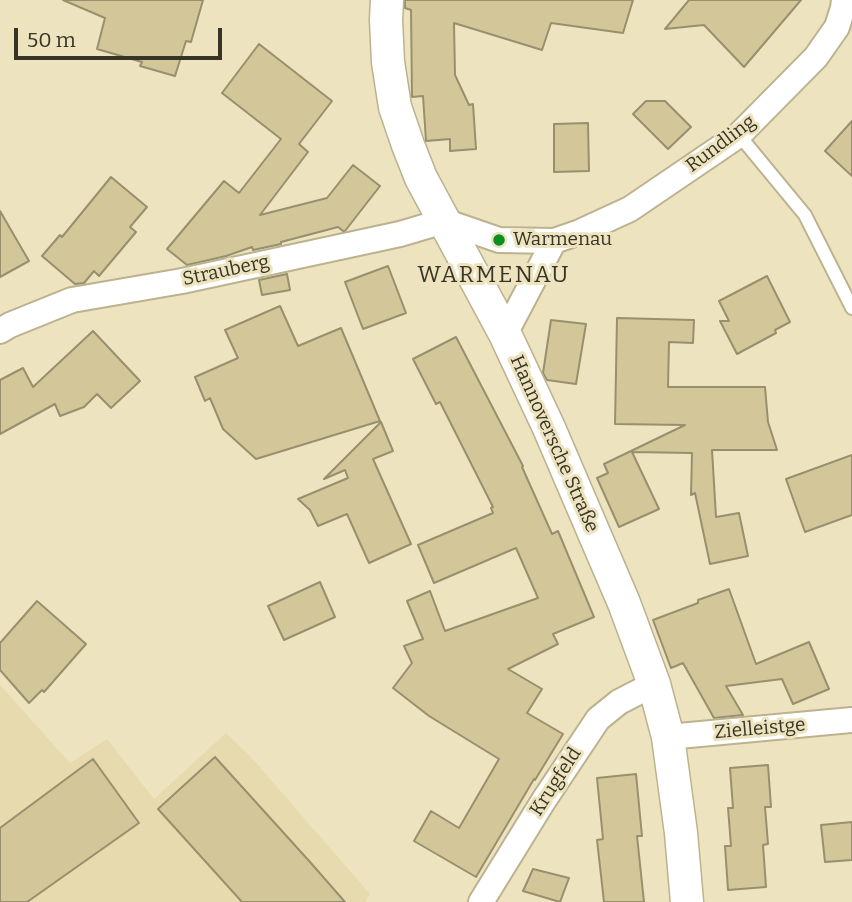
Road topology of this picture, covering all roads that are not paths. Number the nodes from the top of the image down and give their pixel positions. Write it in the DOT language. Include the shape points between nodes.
graph roads {
  1 [pos="387,0"];
  2 [pos="844,0"];
  3 [pos="739,135"];
  4 [pos="444,221"];
  5 [pos="554,241"];
  6 [pos="852,307"];
  7 [pos="3,321"];
  8 [pos="505,334"];
  9 [pos="654,684"];
  10 [pos="852,720"];
  11 [pos="668,737"];
  12 [pos="481,902"];
  13 [pos="687,902"];
  1 -- 4 [label="street, Hannoversche Straße" via="388,62 395,107 421,178"];
  2 -- 3 [label="street, Rundling" via="837,27 816,57"];
  3 -- 5 [label="street, Rundling" via="630,209"];
  3 -- 6 [label="lane" via="805,215"];
  4 -- 5 [label="street, Rundling" via="499,240"];
  4 -- 7 [label="street, Strauberg" via="182,281 72,300"];
  4 -- 8 [label="street, Hannoversche Straße"];
  5 -- 8 [label="street"];
  8 -- 9 [label="street, Hannoversche Straße" via="624,603"];
  9 -- 11 [label="street, Hannoversche Straße"];
  9 -- 12 [label="street, Krugfeld" via="598,719"];
  10 -- 11 [label="street, Zielleistge"];
  11 -- 13 [label="street, Hannoversche Straße"];
}
